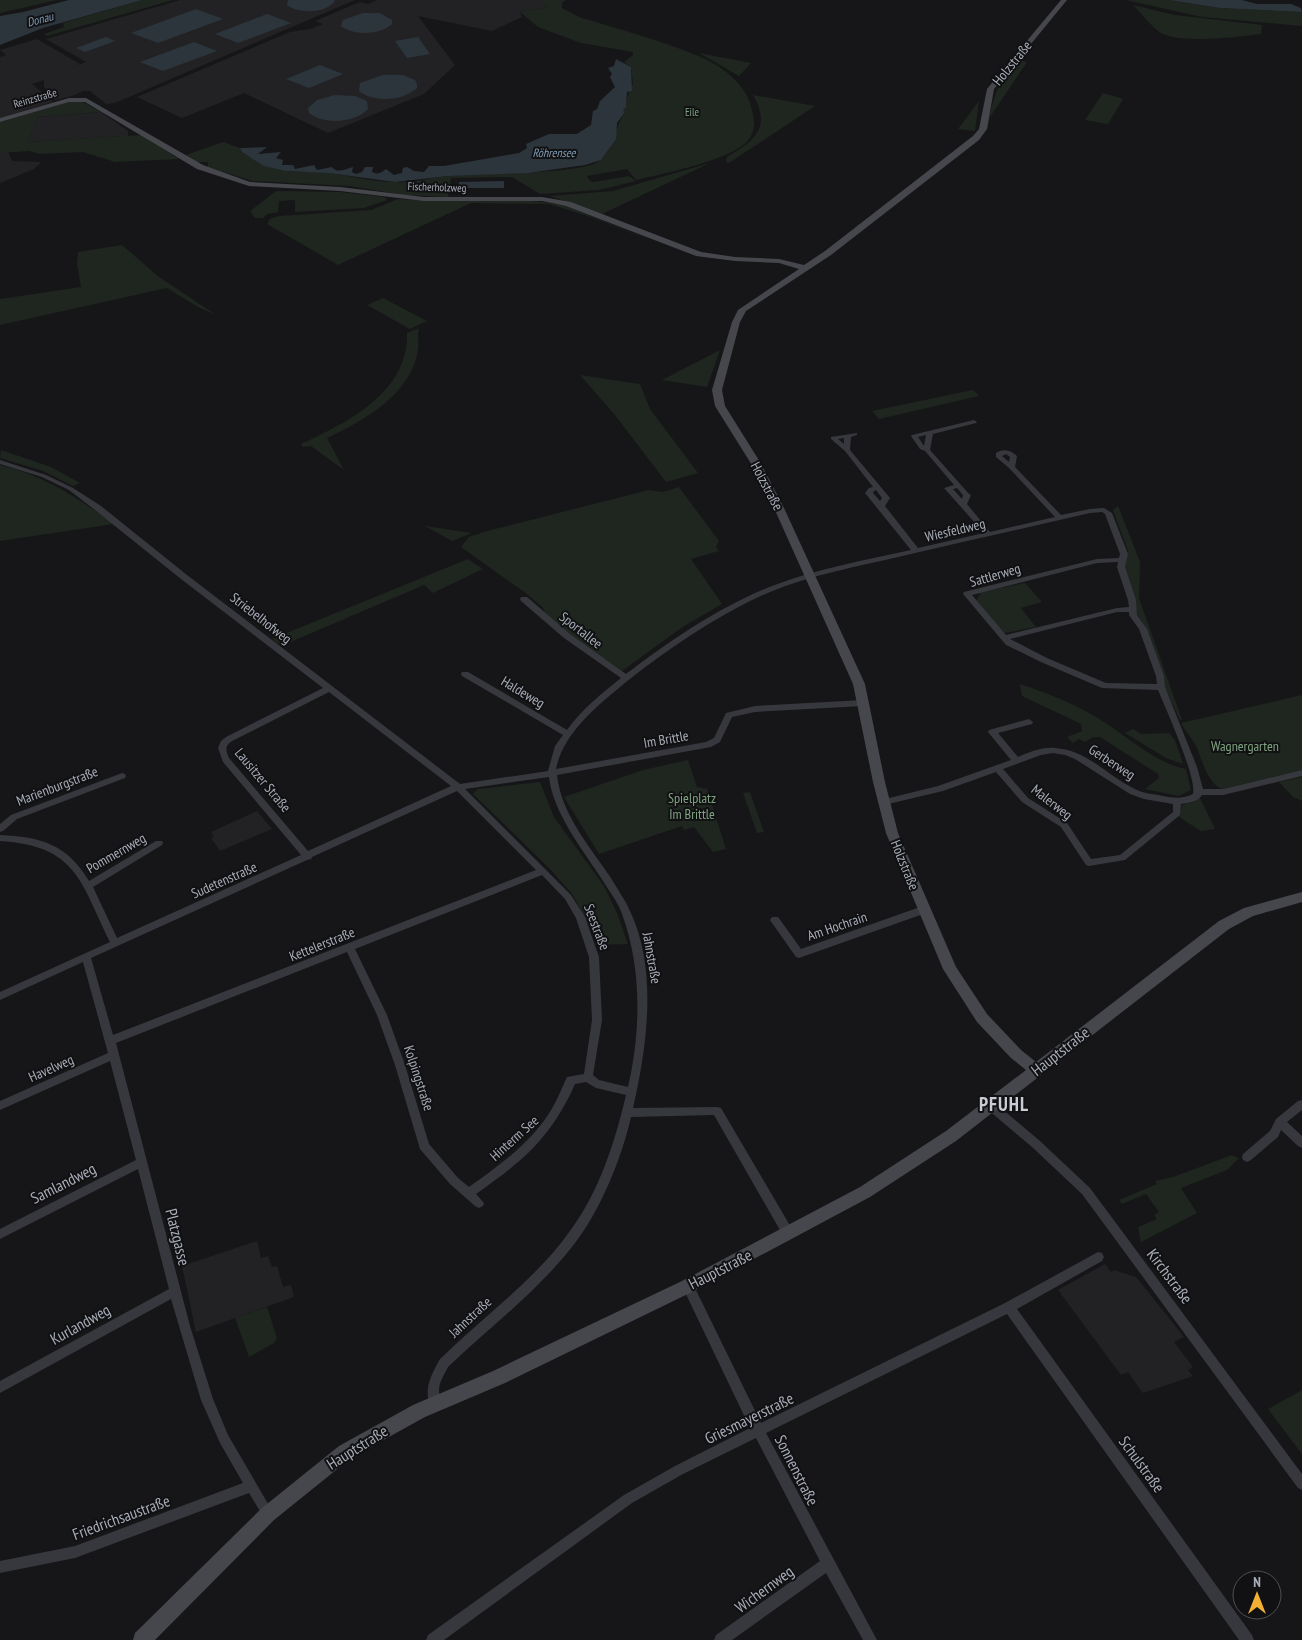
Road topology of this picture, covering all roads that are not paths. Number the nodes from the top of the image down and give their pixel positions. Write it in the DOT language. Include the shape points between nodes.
graph roads {
  1 [pos="1064,0"];
  2 [pos="78,99"];
  3 [pos="0,120"];
  4 [pos="806,268"];
  5 [pos="974,422"];
  6 [pos="930,432"];
  7 [pos="852,434"];
  8 [pos="847,450"];
  9 [pos="927,450"];
  10 [pos="0,462"];
  11 [pos="1011,467"];
  12 [pos="959,486"];
  13 [pos="878,488"];
  14 [pos="963,504"];
  15 [pos="881,506"];
  16 [pos="1060,518"];
  17 [pos="990,535"];
  18 [pos="916,551"];
  19 [pos="1123,560"];
  20 [pos="811,575"];
  21 [pos="524,599"];
  22 [pos="1132,609"];
  23 [pos="1004,638"];
  24 [pos="465,674"];
  25 [pos="626,678"];
  26 [pos="1161,686"];
  27 [pos="330,688"];
  28 [pos="863,703"];
  29 [pos="1029,722"];
  30 [pos="567,734"];
  31 [pos="1017,762"];
  32 [pos="998,769"];
  33 [pos="552,773"];
  34 [pos="1302,773"];
  35 [pos="122,776"];
  36 [pos="458,787"];
  37 [pos="1199,792"];
  38 [pos="884,802"];
  39 [pos="1177,802"];
  40 [pos="2,827"];
  41 [pos="0,838"];
  42 [pos="12,838"];
  43 [pos="159,844"];
  44 [pos="308,857"];
  45 [pos="544,871"];
  46 [pos="87,886"];
  47 [pos="1302,897"];
  48 [pos="923,910"];
  49 [pos="776,920"];
  50 [pos="115,943"];
  51 [pos="350,948"];
  52 [pos="86,956"];
  53 [pos="0,996"];
  54 [pos="110,1041"];
  55 [pos="114,1055"];
  56 [pos="1036,1070"];
  57 [pos="588,1077"];
  58 [pos="631,1092"];
  59 [pos="1302,1104"];
  60 [pos="0,1106"];
  61 [pos="991,1106"];
  62 [pos="626,1113"];
  63 [pos="1280,1122"];
  64 [pos="1302,1143"];
  65 [pos="1247,1157"];
  66 [pos="141,1162"];
  67 [pos="468,1194"];
  68 [pos="478,1203"];
  69 [pos="788,1233"];
  70 [pos="0,1234"];
  71 [pos="1098,1256"];
  72 [pos="688,1286"];
  73 [pos="175,1291"];
  74 [pos="1010,1307"];
  75 [pos="0,1387"];
  76 [pos="435,1404"];
  77 [pos="758,1432"];
  78 [pos="1302,1484"];
  79 [pos="250,1487"];
  80 [pos="268,1514"];
  81 [pos="827,1564"];
  82 [pos="0,1567"];
  83 [pos="142,1640"];
  84 [pos="433,1640"];
  85 [pos="721,1640"];
  86 [pos="870,1640"];
  87 [pos="1247,1640"];
  1 -- 4 [label="street, Holzstraße" via="991,89 983,129 976,138"];
  2 -- 3 [label="street, Reinzstraße"];
  2 -- 4 [label="street, Fischerholzweg" via="104,109 200,167 249,184 340,189 424,200 542,199 568,204 699,254 790,262"];
  4 -- 20 [label="street, Holzstraße" via="751,303 738,316 717,390 720,406 761,473"];
  5 -- 6 [label="street"];
  6 -- 9 [label="street"];
  6 -- 9 [label="street" via="913,437"];
  7 -- 8 [label="street"];
  7 -- 8 [label="street" via="833,438"];
  8 -- 13 [label="street"];
  9 -- 12 [label="street"];
  10 -- 27 [label="street, Striebelhofweg" via="44,476 71,489"];
  11 -- 16 [label="street"];
  12 -- 14 [label="street" via="967,495"];
  12 -- 14 [label="street" via="948,488"];
  13 -- 15 [label="street" via="869,493"];
  14 -- 17 [label="street"];
  15 -- 18 [label="street"];
  16 -- 17 [label="street, Wiesfeldweg"];
  16 -- 19 [label="street, Wiesfeldweg" via="1104,510 1112,518"];
  17 -- 18 [label="street, Wiesfeldweg"];
  18 -- 20 [label="street, Wiesfeldweg"];
  19 -- 22 [label="street" via="1121,568"];
  19 -- 23 [label="street, Sattlerweg" via="1101,560 967,594"];
  20 -- 25 [label="street" via="739,604 661,652"];
  20 -- 28 [label="street, Holzstraße" via="856,676"];
  21 -- 25 [label="street, Sportallee" via="567,636"];
  22 -- 23 [label="street"];
  22 -- 26 [label="street" via="1143,629"];
  23 -- 26 [label="street" via="1044,660 1104,686"];
  24 -- 30 [label="street, Haldeweg"];
  25 -- 30 [label="street" via="597,702"];
  26 -- 37 [label="street" via="1185,744"];
  27 -- 36 [label="street, Striebelhofweg"];
  27 -- 44 [label="street, Lausitzer Straße" via="229,738 221,750"];
  28 -- 33 [label="street, Im Brittle" via="752,709 729,715 717,740 708,746"];
  28 -- 38 [label="street, Holzstraße"];
  29 -- 31 [label="street" via="992,732"];
  30 -- 33 [label="street" via="554,759"];
  31 -- 32 [label="street, Gerberweg"];
  31 -- 39 [label="street, Gerberweg" via="1040,752 1065,750 1135,793"];
  32 -- 38 [label="street, Gerberweg" via="940,790"];
  32 -- 39 [label="street, Malerweg" via="1025,800 1064,825 1090,863 1122,858 1177,813"];
  33 -- 36 [label="street, Im Brittle"];
  33 -- 58 [label="street, Jahnstraße" via="568,821 611,885 636,939 643,992 640,1040"];
  34 -- 37 [label="street" via="1223,792"];
  35 -- 40 [label="street, Marienburgstraße" via="14,817"];
  36 -- 44 [label="street, Sudetenstraße"];
  36 -- 45 [label="street, Seestraße"];
  37 -- 39 [label="street" via="1192,800"];
  38 -- 48 [label="street, Holzstraße" via="892,833"];
  40 -- 42 [label="street, Marienburgstraße"];
  41 -- 42 [label="street"];
  42 -- 46 [label="street" via="45,846 67,858"];
  43 -- 46 [label="street, Pommernweg"];
  44 -- 50 [label="street, Sudetenstraße"];
  45 -- 51 [label="street, Kettelerstraße"];
  45 -- 57 [label="street, Seestraße" via="580,917 594,957 597,1020"];
  46 -- 50 [label="street"];
  47 -- 56 [label="street, Hauptstraße" via="1249,912 1224,925"];
  48 -- 49 [label="street, Am Hochrain" via="798,954"];
  48 -- 56 [label="street, Holzstraße" via="950,969 982,1018"];
  50 -- 52 [label="street, Sudetenstraße"];
  51 -- 54 [label="street, Kettelerstraße"];
  51 -- 67 [label="street, Kolpingstraße" via="384,1022 424,1146"];
  52 -- 53 [label="street, Sudetenstraße"];
  52 -- 54 [label="street, Platzgasse"];
  54 -- 55 [label="street, Platzgasse"];
  55 -- 60 [label="street, Havelweg"];
  55 -- 66 [label="street, Platzgasse"];
  56 -- 61 [label="street, Hauptstraße"];
  57 -- 58 [label="street" via="596,1084"];
  57 -- 67 [label="street, Hinterm See" via="571,1080 558,1111 535,1142"];
  58 -- 62 [label="street, Jahnstraße"];
  59 -- 63 [label="street"];
  61 -- 69 [label="street, Hauptstraße" via="865,1192"];
  61 -- 78 [label="street, Kirchstraße" via="1086,1191"];
  62 -- 69 [label="street" via="717,1111"];
  62 -- 76 [label="street, Jahnstraße" via="606,1180 575,1233 545,1268 444,1362 433,1382"];
  63 -- 64 [label="street"];
  63 -- 65 [label="street" via="1274,1134"];
  66 -- 70 [label="street, Samlandweg"];
  66 -- 73 [label="street, Platzgasse"];
  67 -- 68 [label="street, Kolpingstraße"];
  69 -- 72 [label="street, Hauptstraße"];
  71 -- 74 [label="street, Griesmayerstraße"];
  72 -- 76 [label="street, Hauptstraße" via="499,1377"];
  72 -- 77 [label="street, Sonnenstraße"];
  73 -- 75 [label="street, Kurlandweg"];
  73 -- 79 [label="street, Platzgasse" via="210,1409"];
  74 -- 77 [label="street, Griesmayerstraße"];
  74 -- 87 [label="street, Schulstraße"];
  76 -- 80 [label="street, Hauptstraße" via="345,1452"];
  77 -- 81 [label="street, Sonnenstraße"];
  77 -- 84 [label="street, Griesmayerstraße" via="671,1474 628,1499"];
  79 -- 80 [label="street, Platzgasse"];
  79 -- 82 [label="street, Friedrichsaustraße" via="75,1552"];
  80 -- 83 [label="street, Hauptstraße"];
  81 -- 85 [label="street, Wichernweg"];
  81 -- 86 [label="street, Sonnenstraße"];
}
